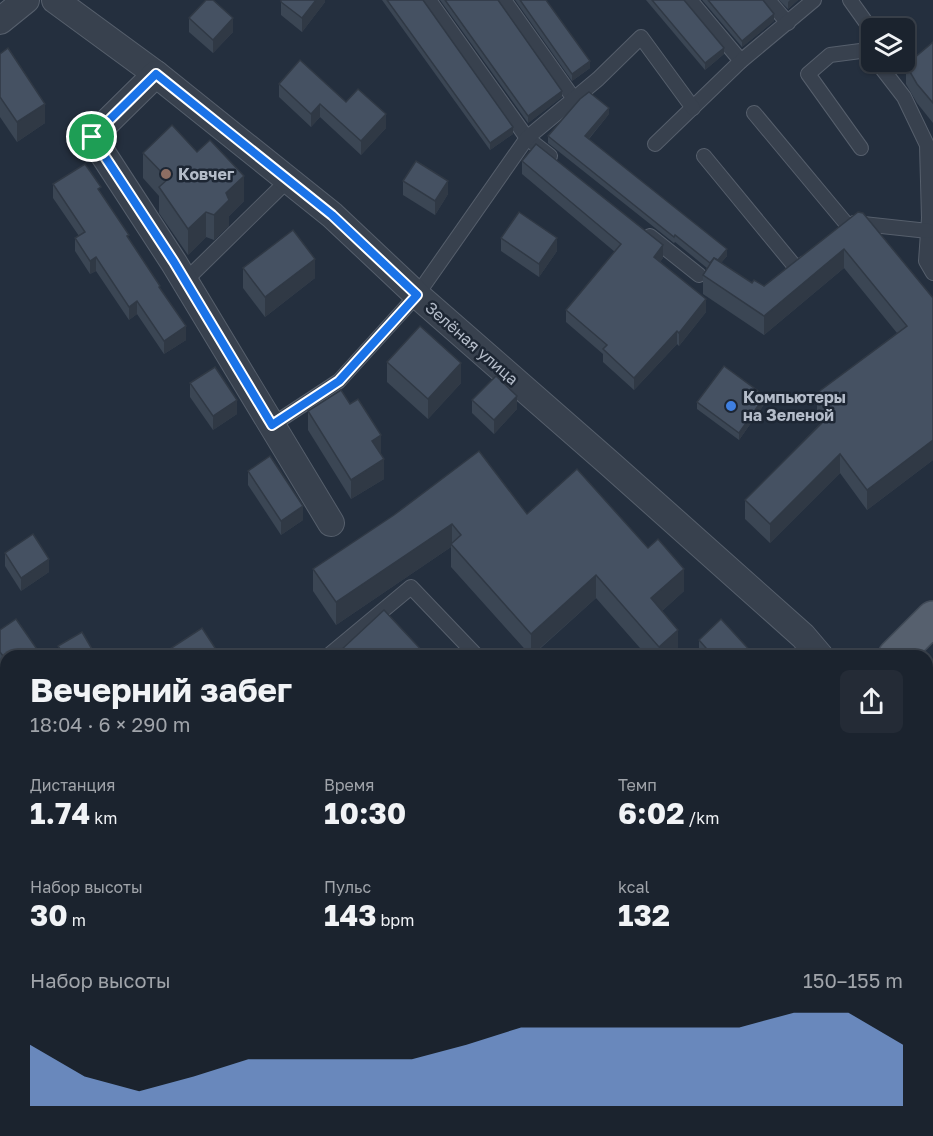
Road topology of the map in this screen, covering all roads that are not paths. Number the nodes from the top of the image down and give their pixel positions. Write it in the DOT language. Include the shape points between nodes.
graph roads {
  1 [pos="26,0"];
  2 [pos="55,0"];
  3 [pos="429,0"];
  4 [pos="504,0"];
  5 [pos="690,0"];
  6 [pos="768,0"];
  7 [pos="814,0"];
  8 [pos="849,0"];
  9 [pos="862,18"];
  10 [pos="0,21"];
  11 [pos="788,23"];
  12 [pos="861,53"];
  13 [pos="741,62"];
  14 [pos="884,72"];
  15 [pos="156,74"];
  16 [pos="574,99"];
  17 [pos="693,108"];
  18 [pos="754,113"];
  19 [pos="527,138"];
  20 [pos="655,144"];
  21 [pos="861,148"];
  22 [pos="704,156"];
  23 [pos="563,166"];
  24 [pos="287,181"];
  25 [pos="636,224"];
  26 [pos="928,231"];
  27 [pos="814,255"];
  28 [pos="933,273"];
  29 [pos="699,275"];
  30 [pos="185,281"];
  31 [pos="417,295"];
  32 [pos="272,425"];
  33 [pos="331,523"];
  34 [pos="931,616"];
  35 [pos="335,650"];
  36 [pos="471,650"];
  37 [pos="815,650"];
  38 [pos="900,650"];
  1 -- 10 [label="street"];
  2 -- 15 [label="street, Зелёная улица"];
  3 -- 19 [label="lane"];
  4 -- 16 [label="lane"];
  5 -- 13 [label="lane"];
  6 -- 11 [label="lane"];
  7 -- 11 [label="lane"];
  8 -- 9 [label="lane"];
  11 -- 13 [label="lane"];
  12 -- 21 [label="lane" via="830,55 808,74"];
  13 -- 17 [label="lane"];
  14 -- 26 [label="lane" via="904,98 927,144"];
  15 -- 24 [label="street, Зелёная улица"];
  15 -- 30 [label="street" via="92,137"];
  16 -- 17 [label="lane" via="641,37"];
  16 -- 19 [label="lane"];
  17 -- 20 [label="lane"];
  18 -- 26 [label="lane" via="844,231 855,222"];
  19 -- 23 [label="lane"];
  19 -- 31 [label="lane"];
  22 -- 27 [label="lane" via="797,270"];
  24 -- 30 [label="lane"];
  24 -- 31 [label="street, Зелёная улица" via="332,215"];
  25 -- 29 [label="lane"];
  26 -- 28 [label="lane" via="926,261"];
  30 -- 32 [label="street"];
  31 -- 32 [label="lane" via="339,381"];
  31 -- 37 [label="street, Зелёная улица"];
  32 -- 33 [label="street"];
  34 -- 38 [label="main road"];
  35 -- 36 [label="lane" via="411,587"];
}
